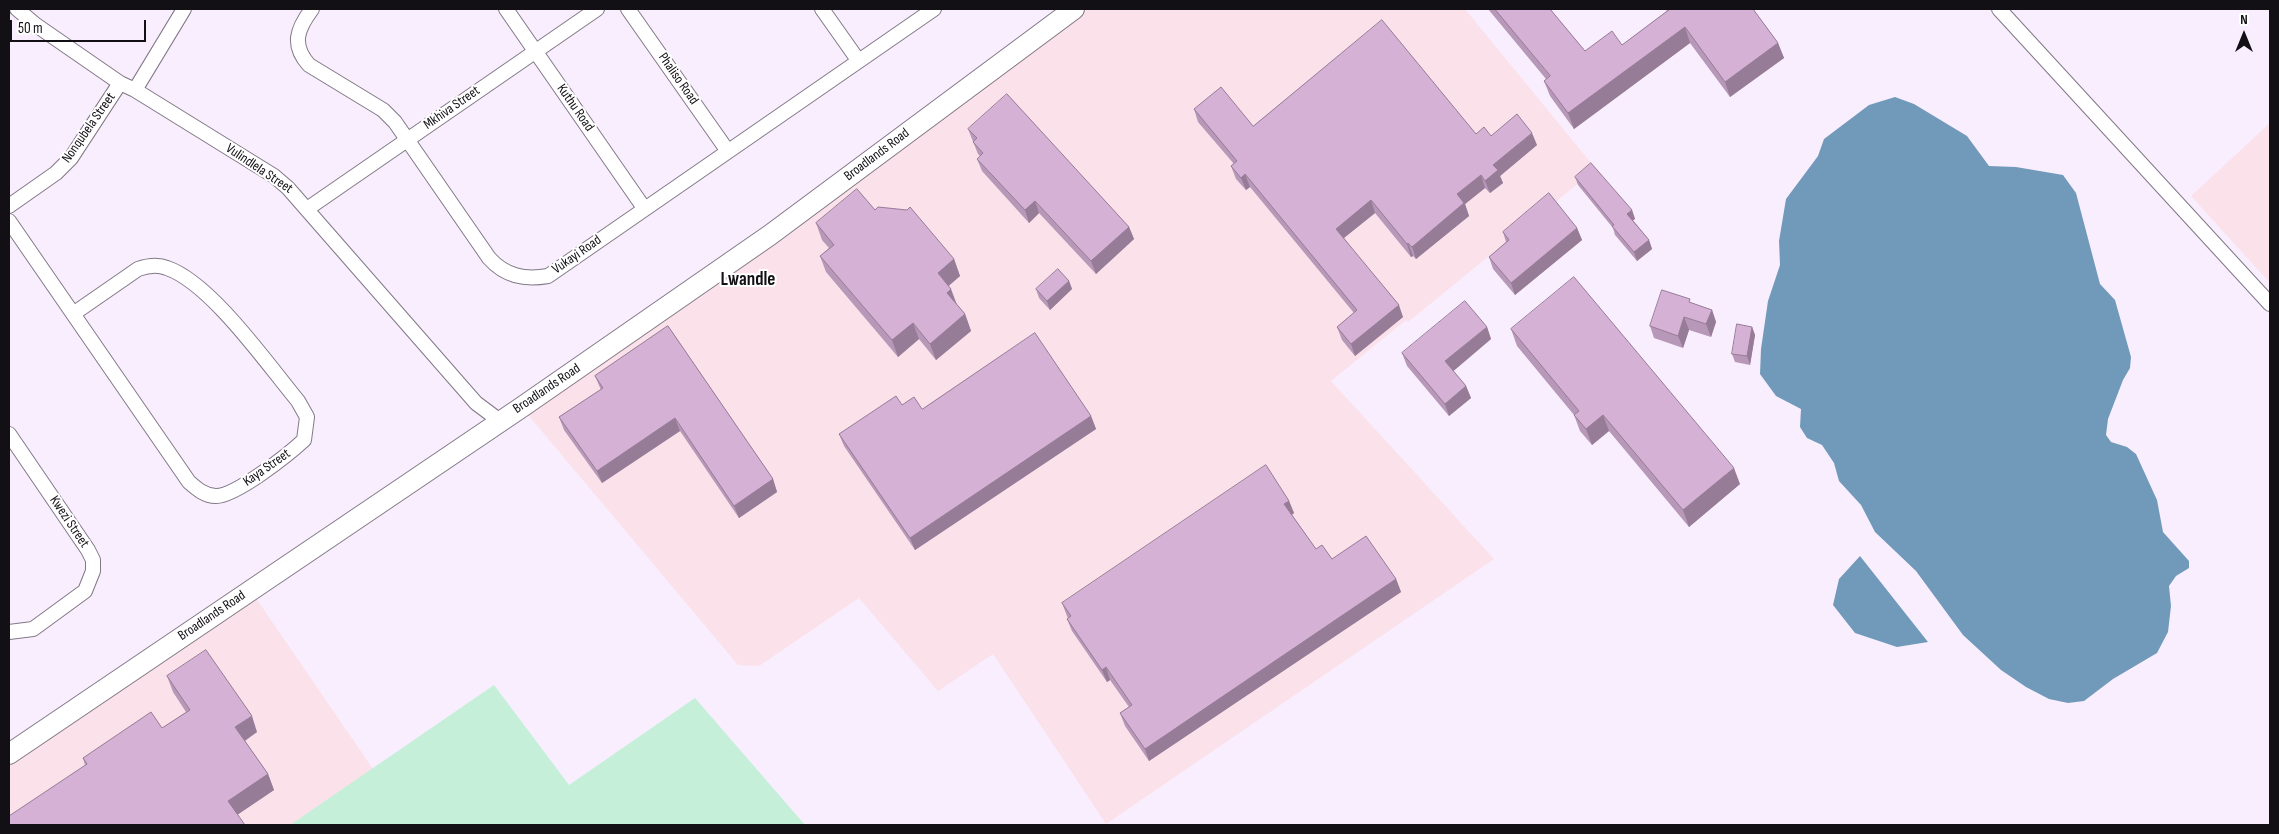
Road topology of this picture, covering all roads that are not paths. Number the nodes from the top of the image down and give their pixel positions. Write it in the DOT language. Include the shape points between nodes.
graph roads {
  1 [pos="17,9"];
  2 [pos="184,9"];
  3 [pos="312,9"];
  4 [pos="506,9"];
  5 [pos="597,9"];
  6 [pos="628,9"];
  7 [pos="822,9"];
  8 [pos="934,9"];
  9 [pos="1074,9"];
  10 [pos="1999,9"];
  11 [pos="534,51"];
  12 [pos="858,60"];
  13 [pos="120,83"];
  14 [pos="135,90"];
  15 [pos="407,140"];
  16 [pos="727,150"];
  17 [pos="9,206"];
  18 [pos="644,208"];
  19 [pos="307,209"];
  20 [pos="9,221"];
  21 [pos="2270,304"];
  22 [pos="73,314"];
  23 [pos="500,421"];
  24 [pos="9,434"];
  25 [pos="9,632"];
  26 [pos="9,754"];
  1 -- 13 [label="street, Vulindlela Street"];
  2 -- 14 [label="street"];
  3 -- 15 [label="street, Vukayi Road" via="298,35 300,55 309,65 383,110"];
  4 -- 11 [label="street, Kuthu Road"];
  5 -- 11 [label="street, Mkhiva Street"];
  6 -- 16 [label="street, Phaliso Road"];
  7 -- 12 [label="street"];
  8 -- 12 [label="street, Vukayi Road"];
  9 -- 23 [label="main road, Broadlands Road" via="770,235"];
  10 -- 21 [label="street"];
  11 -- 15 [label="street, Mkhiva Street"];
  11 -- 18 [label="street, Kuthu Road"];
  12 -- 16 [label="street, Vukayi Road"];
  13 -- 14 [label="street, Vulindlela Street"];
  13 -- 17 [label="street, Nonqubela Street" via="71,158 56,173"];
  14 -- 19 [label="street, Vulindlela Street" via="274,176 298,196"];
  15 -- 18 [label="street, Vukayi Road" via="489,258 498,268 512,275 530,279 548,276"];
  15 -- 19 [label="street, Mkhiva Street"];
  16 -- 18 [label="street, Vukayi Road"];
  19 -- 23 [label="street, Vulindlela Street" via="476,403"];
  20 -- 22 [label="street, Kaya Street"];
  22 -- 22 [label="street, Kaya Street" via="189,482 206,494 224,495 235,490 292,452 304,440 307,417 298,401 215,302 176,272 147,266 138,269"];
  23 -- 26 [label="main road, Broadlands Road"];
  24 -- 25 [label="street, Kwezi Street" via="88,550 93,571 85,591 33,628"];
}
